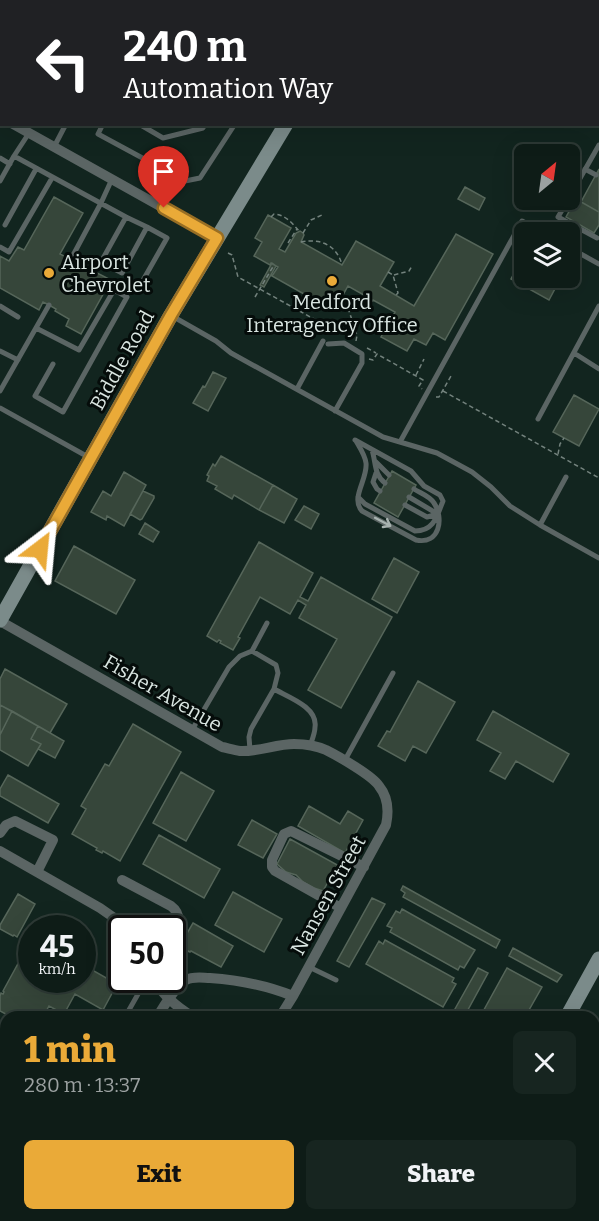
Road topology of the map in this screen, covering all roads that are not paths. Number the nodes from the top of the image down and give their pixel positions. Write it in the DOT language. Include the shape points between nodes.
graph roads {
  1 [pos="17,126"];
  2 [pos="102,126"];
  3 [pos="142,126"];
  4 [pos="204,126"];
  5 [pos="234,126"];
  6 [pos="285,126"];
  7 [pos="65,127"];
  8 [pos="29,133"];
  9 [pos="599,145"];
  10 [pos="54,147"];
  11 [pos="14,156"];
  12 [pos="0,158"];
  13 [pos="10,164"];
  14 [pos="36,169"];
  15 [pos="585,169"];
  16 [pos="596,175"];
  17 [pos="52,178"];
  18 [pos="580,178"];
  19 [pos="112,179"];
  20 [pos="0,181"];
  21 [pos="101,203"];
  22 [pos="562,210"];
  23 [pos="126,217"];
  24 [pos="5,225"];
  25 [pos="147,227"];
  26 [pos="514,235"];
  27 [pos="598,237"];
  28 [pos="217,238"];
  29 [pos="0,247"];
  30 [pos="580,254"];
  31 [pos="71,259"];
  32 [pos="599,264"];
  33 [pos="142,282"];
  34 [pos="49,305"];
  35 [pos="0,306"];
  36 [pos="599,306"];
  37 [pos="171,315"];
  38 [pos="18,317"];
  39 [pos="36,328"];
  40 [pos="0,351"];
  41 [pos="574,353"];
  42 [pos="18,360"];
  43 [pos="53,364"];
  44 [pos="599,369"];
  45 [pos="297,389"];
  46 [pos="0,391"];
  47 [pos="0,408"];
  48 [pos="336,411"];
  49 [pos="538,419"];
  50 [pos="400,442"];
  51 [pos="372,449"];
  52 [pos="91,458"];
  53 [pos="375,461"];
  54 [pos="376,473"];
  55 [pos="389,476"];
  56 [pos="566,477"];
  57 [pos="385,483"];
  58 [pos="414,489"];
  59 [pos="380,491"];
  60 [pos="358,497"];
  61 [pos="409,497"];
  62 [pos="405,505"];
  63 [pos="438,514"];
  64 [pos="540,525"];
  65 [pos="599,558"];
  66 [pos="0,621"];
  67 [pos="267,623"];
  68 [pos="252,651"];
  69 [pos="393,673"];
  70 [pos="274,689"];
  71 [pos="192,730"];
  72 [pos="310,746"];
  73 [pos="250,750"];
  74 [pos="344,761"];
  75 [pos="380,787"];
  76 [pos="0,833"];
  77 [pos="0,851"];
  78 [pos="364,867"];
  79 [pos="37,872"];
  80 [pos="122,880"];
  81 [pos="341,908"];
  82 [pos="110,915"];
  83 [pos="179,915"];
  84 [pos="599,959"];
  85 [pos="309,967"];
  86 [pos="336,980"];
  87 [pos="139,993"];
  88 [pos="163,993"];
  89 [pos="293,996"];
  90 [pos="168,999"];
  91 [pos="129,1011"];
  92 [pos="161,1011"];
  93 [pos="184,1011"];
  94 [pos="284,1011"];
  95 [pos="570,1011"];
  1 -- 8 [label="street"];
  2 -- 5 [label="lane" via="98,134 185,181 200,178"];
  3 -- 4 [label="lane" via="163,138"];
  6 -- 28 [label="main road, Biddle Road"];
  7 -- 10 [label="lane"];
  8 -- 10 [label="street"];
  8 -- 11 [label="lane"];
  9 -- 15 [label="lane"];
  10 -- 19 [label="street"];
  11 -- 13 [label="lane"];
  11 -- 14 [label="lane"];
  12 -- 13 [label="lane"];
  13 -- 20 [label="lane"];
  14 -- 17 [label="lane"];
  14 -- 24 [label="lane"];
  15 -- 16 [label="lane"];
  15 -- 18 [label="lane"];
  17 -- 21 [label="lane"];
  17 -- 29 [label="lane" via="9,252"];
  19 -- 21 [label="lane"];
  19 -- 28 [label="street"];
  21 -- 23 [label="lane"];
  21 -- 31 [label="lane"];
  22 -- 27 [label="lane" via="558,217"];
  23 -- 25 [label="lane"];
  23 -- 25 [label="lane" via="101,262 122,273"];
  25 -- 33 [label="lane" via="167,238"];
  26 -- 50 [label="lane"];
  28 -- 37 [label="main road, Biddle Road"];
  30 -- 32 [label="lane"];
  34 -- 39 [label="lane"];
  35 -- 38 [label="lane"];
  36 -- 41 [label="lane"];
  37 -- 45 [label="lane"];
  37 -- 52 [label="main road, Biddle Road"];
  39 -- 42 [label="lane"];
  39 -- 43 [label="lane" via="79,350 114,290 127,297 63,412 35,396"];
  40 -- 42 [label="lane"];
  41 -- 44 [label="lane"];
  41 -- 49 [label="lane"];
  42 -- 46 [label="lane"];
  45 -- 48 [label="lane"];
  45 -- 48 [label="lane" via="326,340 344,343 362,354 362,363"];
  47 -- 52 [label="lane"];
  48 -- 50 [label="lane"];
  50 -- 64 [label="lane" via="437,453 472,472 510,506"];
  51 -- 53 [label="lane"];
  51 -- 60 [label="lane" via="355,440 366,463"];
  51 -- 63 [label="lane" via="411,471 424,486 440,495 443,501"];
  52 -- 66 [label="main road, Biddle Road"];
  53 -- 54 [label="lane"];
  53 -- 55 [label="lane"];
  54 -- 57 [label="lane"];
  54 -- 59 [label="lane" via="373,482"];
  56 -- 64 [label="lane"];
  58 -- 63 [label="lane" via="434,503"];
  60 -- 63 [label="lane" via="415,531 424,531"];
  60 -- 63 [label="lane, one-way" via="362,510 424,542 436,533"];
  61 -- 63 [label="lane"];
  62 -- 63 [label="lane" via="427,517"];
  64 -- 65 [label="lane"];
  66 -- 71 [label="street, Fisher Avenue"];
  67 -- 68 [label="lane"];
  68 -- 70 [label="lane" via="276,665"];
  68 -- 71 [label="lane" via="240,656 229,668"];
  69 -- 74 [label="lane"];
  70 -- 72 [label="lane" via="314,716 316,725"];
  70 -- 73 [label="lane" via="251,729"];
  71 -- 73 [label="street, Fisher Avenue" via="222,747"];
  72 -- 73 [label="street, Fisher Avenue"];
  72 -- 74 [label="street, Fisher Avenue"];
  74 -- 75 [label="street, Fisher Avenue"];
  75 -- 78 [label="street, Nansen Street" via="388,815"];
  76 -- 79 [label="street" via="15,821 53,840"];
  77 -- 79 [label="street"];
  78 -- 81 [label="street, Nansen Street"];
  78 -- 81 [label="street" via="291,831 281,838 272,860 274,871"];
  79 -- 82 [label="street"];
  80 -- 83 [label="street" via="171,906"];
  81 -- 85 [label="street, Nansen Street"];
  84 -- 95 [label="main road"];
  85 -- 86 [label="lane"];
  85 -- 89 [label="street, Nansen Street"];
  87 -- 91 [label="lane"];
  88 -- 90 [label="street"];
  89 -- 90 [label="street" via="255,983 197,977 186,980"];
  89 -- 94 [label="street, Nansen Street"];
  90 -- 92 [label="street"];
  90 -- 93 [label="street"];
}
